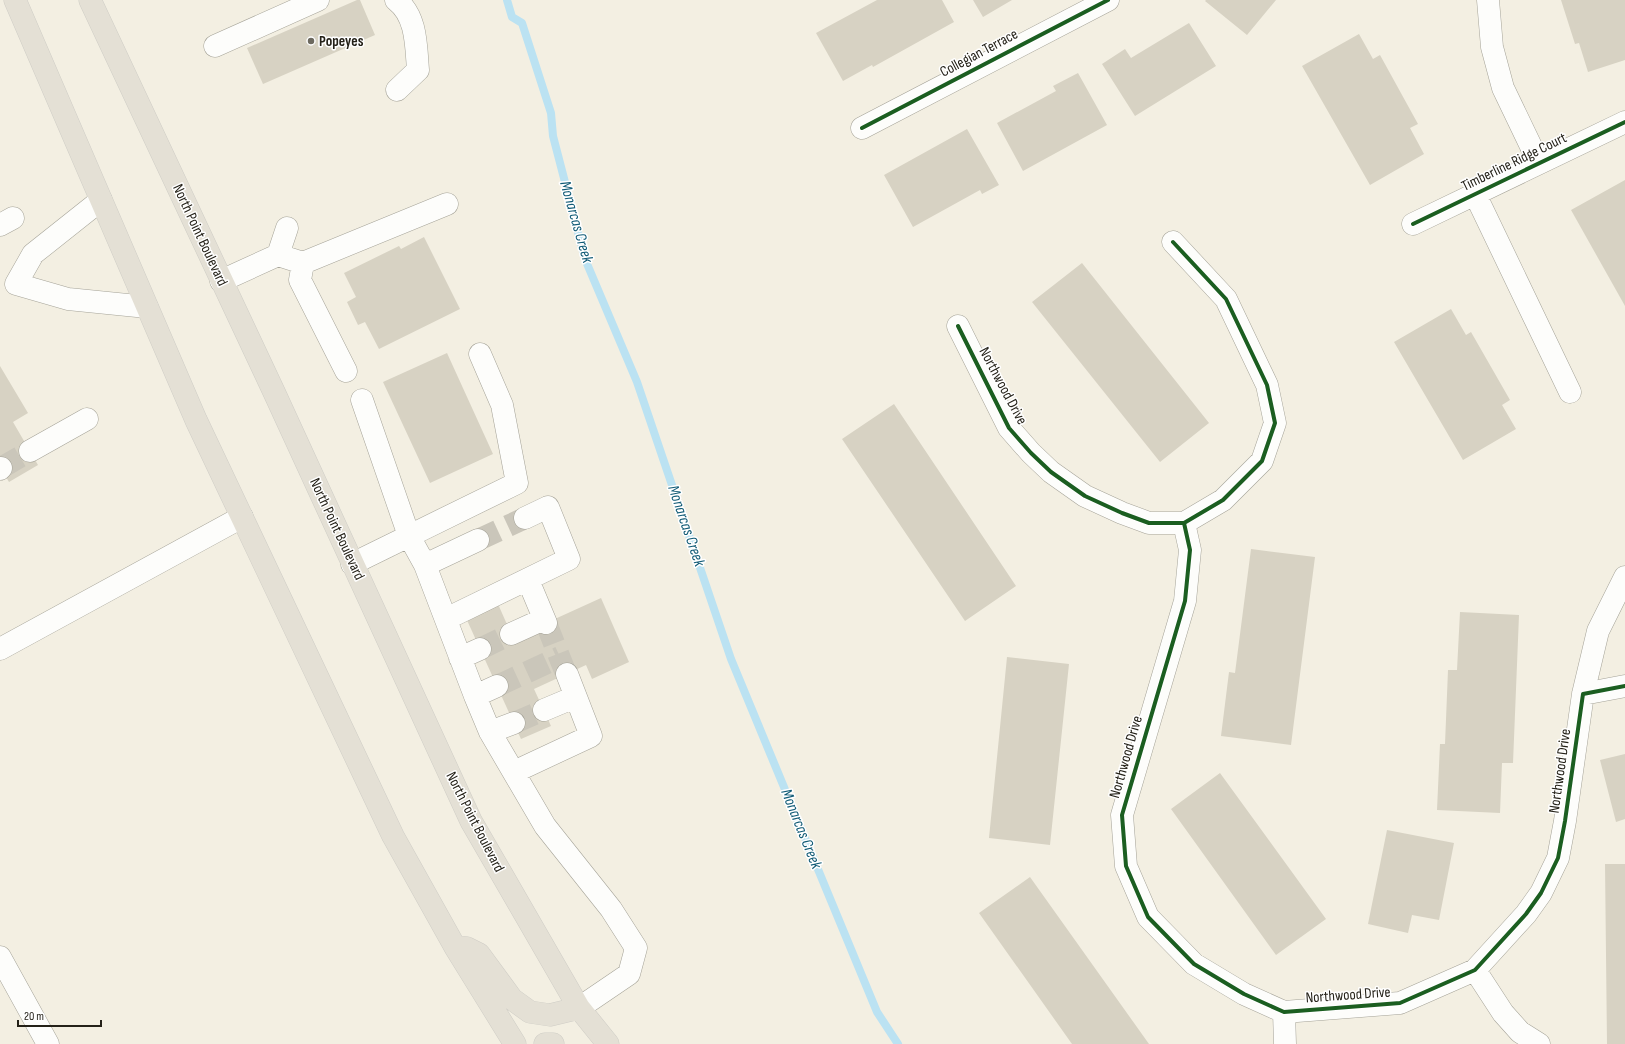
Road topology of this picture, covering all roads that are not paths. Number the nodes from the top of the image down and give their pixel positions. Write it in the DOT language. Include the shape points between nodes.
graph roads {
  1 [pos="15,0"];
  2 [pos="90,0"];
  3 [pos="318,0"];
  4 [pos="396,0"];
  5 [pos="1108,0"];
  6 [pos="1488,0"];
  7 [pos="214,46"];
  8 [pos="397,90"];
  9 [pos="1625,122"];
  10 [pos="862,128"];
  11 [pos="1539,163"];
  12 [pos="1474,194"];
  13 [pos="101,200"];
  14 [pos="447,204"];
  15 [pos="1413,224"];
  16 [pos="287,228"];
  17 [pos="1173,242"];
  18 [pos="278,255"];
  19 [pos="303,263"];
  20 [pos="222,281"];
  21 [pos="147,307"];
  22 [pos="958,326"];
  23 [pos="480,354"];
  24 [pos="346,371"];
  25 [pos="1570,392"];
  26 [pos="362,400"];
  27 [pos="87,418"];
  28 [pos="30,452"];
  29 [pos="242,517"];
  30 [pos="525,518"];
  31 [pos="1184,523"];
  32 [pos="409,536"];
  33 [pos="478,540"];
  34 [pos="352,564"];
  35 [pos="425,565"];
  36 [pos="1625,577"];
  37 [pos="528,580"];
  38 [pos="446,619"];
  39 [pos="512,634"];
  40 [pos="0,649"];
  41 [pos="480,649"];
  42 [pos="460,658"];
  43 [pos="567,674"];
  44 [pos="497,686"];
  45 [pos="1625,686"];
  46 [pos="1583,694"];
  47 [pos="475,696"];
  48 [pos="575,697"];
  49 [pos="544,710"];
  50 [pos="514,723"];
  51 [pos="490,732"];
  52 [pos="514,772"];
  53 [pos="455,947"];
  54 [pos="0,958"];
  55 [pos="1475,970"];
  56 [pos="579,1008"];
  57 [pos="1284,1012"];
  58 [pos="1514,1038"];
  59 [pos="48,1044"];
  60 [pos="515,1044"];
  61 [pos="545,1044"];
  62 [pos="553,1044"];
  63 [pos="608,1044"];
  64 [pos="1285,1044"];
  65 [pos="1538,1044"];
  1 -- 13 [label="main road"];
  2 -- 20 [label="main road, North Point Boulevard"];
  3 -- 7 [label="street"];
  4 -- 8 [label="street" via="403,5 415,34 418,70"];
  5 -- 10 [label="street, Collegian Terrace"];
  6 -- 11 [label="street" via="1492,47 1503,88"];
  9 -- 11 [label="street, Timberline Ridge Court"];
  11 -- 12 [label="street, Timberline Ridge Court"];
  12 -- 15 [label="street, Timberline Ridge Court"];
  12 -- 25 [label="street, Timberline Ridge Court"];
  13 -- 21 [label="main road"];
  13 -- 21 [label="street" via="32,254 16,284 68,299"];
  14 -- 19 [label="street"];
  16 -- 18 [label="street"];
  17 -- 31 [label="street" via="1226,299 1267,385 1274,423 1262,461 1223,500"];
  18 -- 19 [label="street"];
  18 -- 20 [label="street"];
  19 -- 24 [label="street" via="300,280"];
  20 -- 34 [label="main road, North Point Boulevard"];
  21 -- 29 [label="main road"];
  22 -- 31 [label="street, Northwood Drive" via="1009,428 1051,472 1085,496 1122,513 1149,523"];
  23 -- 32 [label="street" via="502,405 517,483"];
  26 -- 32 [label="street"];
  27 -- 28 [label="street"];
  29 -- 40 [label="street"];
  29 -- 53 [label="main road" via="393,836"];
  30 -- 37 [label="street" via="548,507 569,559"];
  31 -- 57 [label="street, Northwood Drive" via="1190,550 1185,601 1122,815 1126,866 1148,917 1194,964 1244,994"];
  32 -- 34 [label="street"];
  32 -- 35 [label="street"];
  33 -- 35 [label="street"];
  34 -- 56 [label="main road, North Point Boulevard" via="471,821"];
  35 -- 38 [label="street"];
  36 -- 46 [label="street, Northwood Drive" via="1598,631"];
  37 -- 38 [label="street"];
  37 -- 39 [label="street" via="545,621"];
  38 -- 42 [label="street"];
  41 -- 42 [label="street"];
  42 -- 47 [label="street"];
  43 -- 48 [label="street"];
  44 -- 47 [label="street"];
  45 -- 46 [label="street"];
  46 -- 55 [label="street, Northwood Drive" via="1558,858 1541,893 1526,914"];
  47 -- 51 [label="street"];
  48 -- 49 [label="street"];
  48 -- 52 [label="street" via="591,736"];
  50 -- 51 [label="street"];
  51 -- 52 [label="street"];
  52 -- 56 [label="street" via="545,826 611,909 636,948 629,974"];
  53 -- 56 [label="main road" via="467,948 479,954 512,999 530,1012 550,1016"];
  53 -- 60 [label="main road"];
  54 -- 59 [label="street"];
  55 -- 57 [label="street, Northwood Drive" via="1400,1003"];
  55 -- 58 [label="street" via="1503,1013"];
  56 -- 63 [label="main road, North Point Boulevard"];
  57 -- 64 [label="street"];
  58 -- 65 [label="street"];
  61 -- 62 [label="main road"];
}
